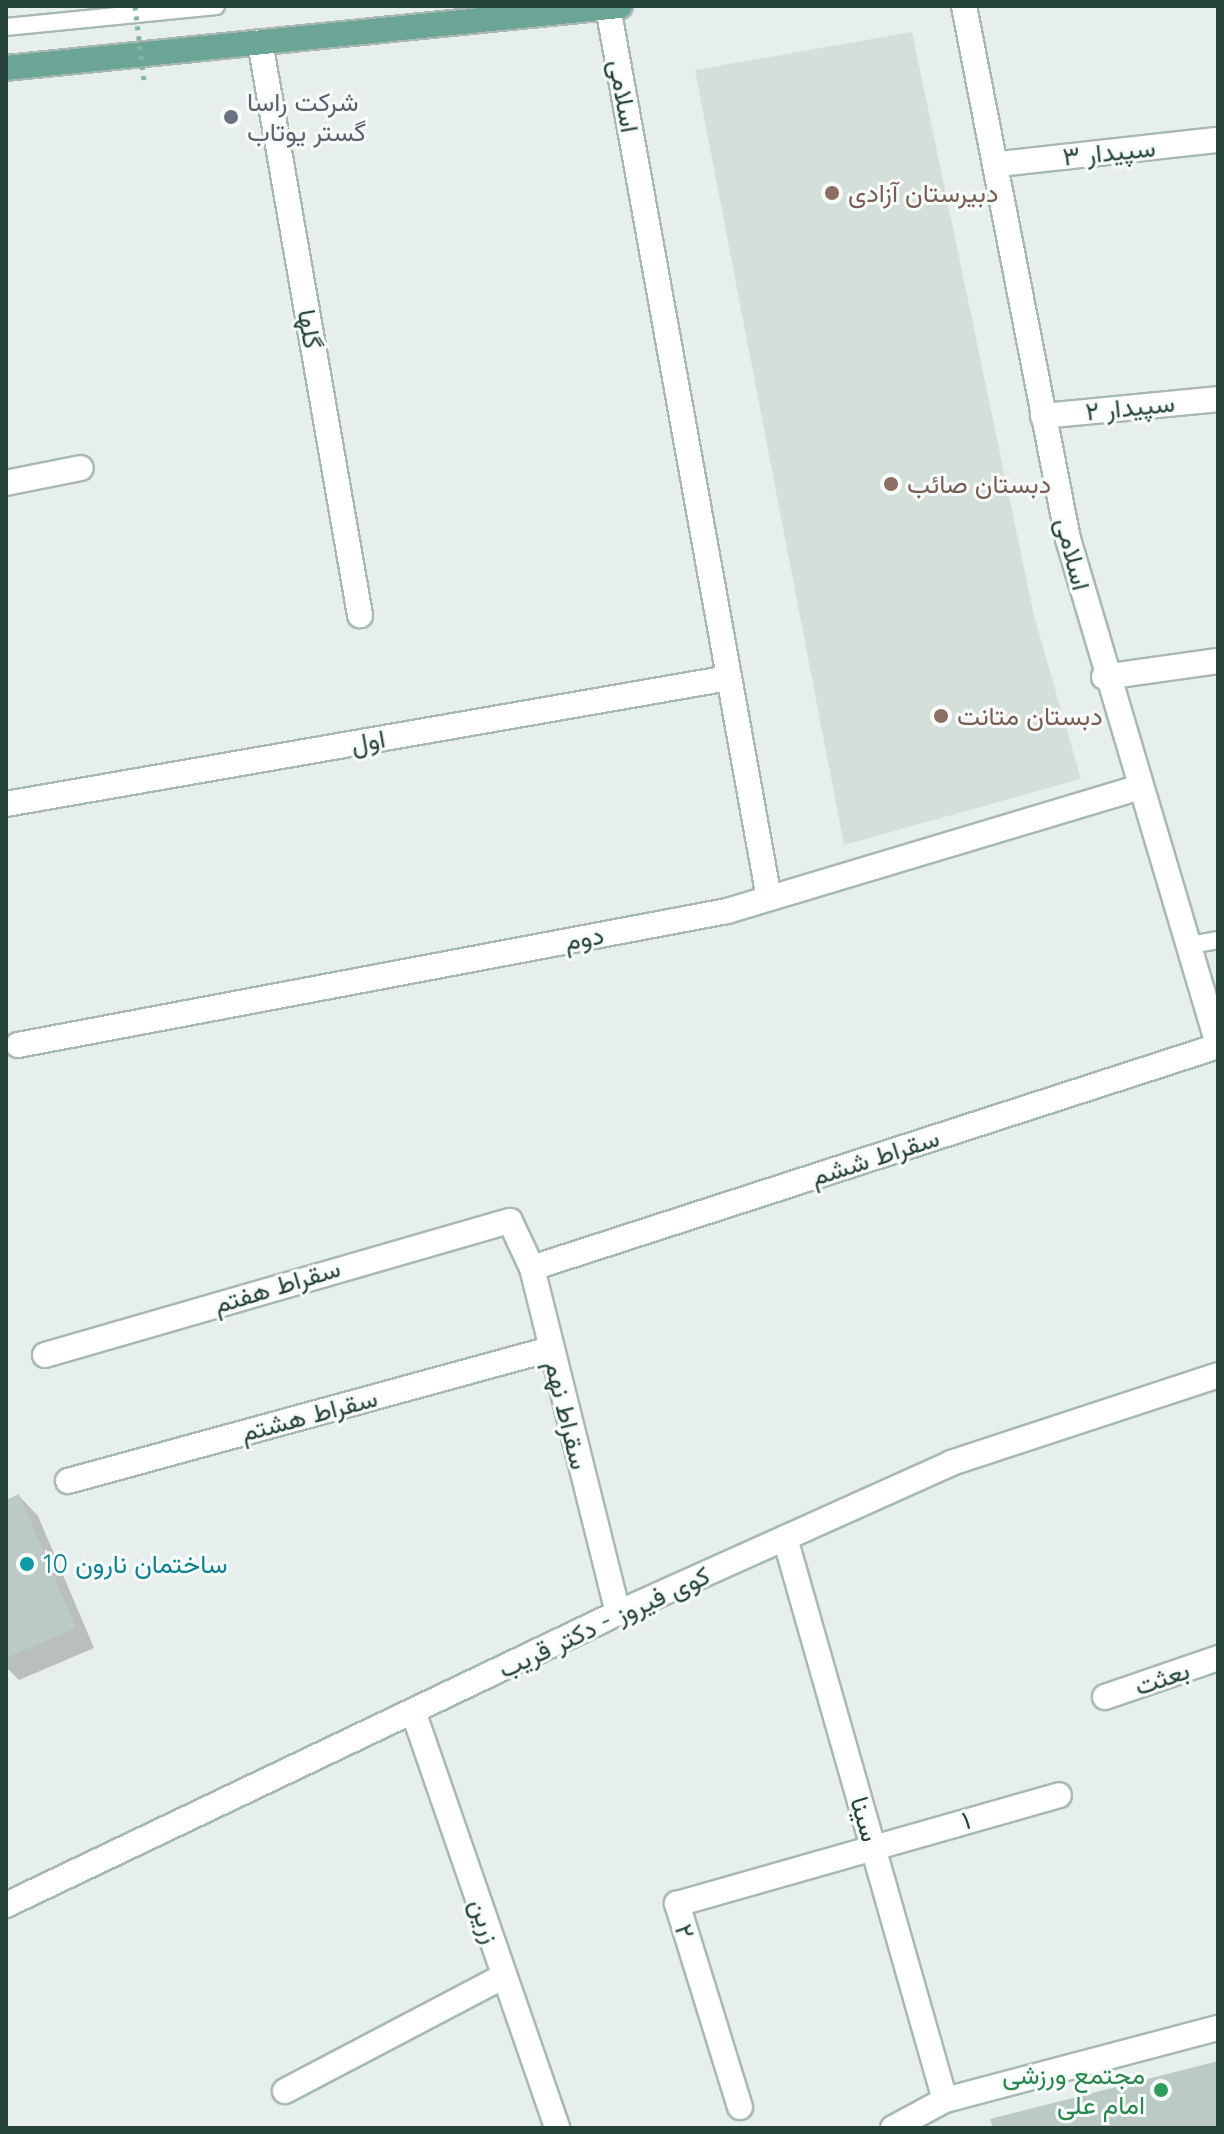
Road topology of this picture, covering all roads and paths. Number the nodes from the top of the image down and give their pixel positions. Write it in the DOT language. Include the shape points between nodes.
graph roads {
  1 [pos="135,6"];
  2 [pos="216,6"];
  3 [pos="964,6"];
  4 [pos="614,7"];
  5 [pos="6,27"];
  6 [pos="260,42"];
  7 [pos="6,68"];
  8 [pos="144,80"];
  9 [pos="1218,140"];
  10 [pos="999,164"];
  11 [pos="1218,399"];
  12 [pos="1043,416"];
  13 [pos="81,468"];
  14 [pos="6,483"];
  15 [pos="360,615"];
  16 [pos="1218,661"];
  17 [pos="1104,677"];
  18 [pos="729,678"];
  19 [pos="1140,787"];
  20 [pos="6,804"];
  21 [pos="768,893"];
  22 [pos="1218,940"];
  23 [pos="1190,945"];
  24 [pos="18,1045"];
  25 [pos="1218,1045"];
  26 [pos="510,1221"];
  27 [pos="532,1268"];
  28 [pos="550,1349"];
  29 [pos="45,1355"];
  30 [pos="1218,1375"];
  31 [pos="68,1481"];
  32 [pos="785,1538"];
  33 [pos="618,1613"];
  34 [pos="1218,1658"];
  35 [pos="1105,1697"];
  36 [pos="414,1714"];
  37 [pos="1059,1795"];
  38 [pos="872,1846"];
  39 [pos="6,1905"];
  40 [pos="504,1976"];
  41 [pos="1218,2028"];
  42 [pos="285,2091"];
  43 [pos="945,2100"];
  44 [pos="740,2107"];
  45 [pos="557,2128"];
  46 [pos="893,2128"];
  1 -- 8 [label="path, bridge"];
  2 -- 5 [label="lane"];
  3 -- 10 [label="street, اسلامی"];
  4 -- 6 [label="main road"];
  4 -- 18 [label="street, اسلامی"];
  6 -- 7 [label="main road"];
  6 -- 15 [label="street, گلها"];
  9 -- 10 [label="street, سپیدار ۳"];
  10 -- 12 [label="street, اسلامی"];
  11 -- 12 [label="street, سپیدار ۲"];
  12 -- 17 [label="street, اسلامی"];
  13 -- 14 [label="street"];
  16 -- 17 [label="street"];
  17 -- 19 [label="street, اسلامی"];
  18 -- 20 [label="street, اول"];
  18 -- 21 [label="street, اسلامی"];
  19 -- 21 [label="street, دوم"];
  19 -- 23 [label="street, اسلامی"];
  21 -- 24 [label="street, دوم" via="727,911"];
  22 -- 23 [label="lane"];
  23 -- 25 [label="street, اسلامی"];
  25 -- 27 [label="street, سقراط ششم"];
  26 -- 27 [label="street, سقراط نهم"];
  26 -- 29 [label="street, سقراط هفتم"];
  27 -- 28 [label="street, سقراط نهم"];
  28 -- 31 [label="street, سقراط هشتم"];
  28 -- 33 [label="street, سقراط نهم"];
  30 -- 32 [label="street, کوی فیروز - دکتر قریب" via="951,1463"];
  32 -- 33 [label="street, کوی فیروز - دکتر قریب"];
  32 -- 38 [label="street, سینا"];
  33 -- 36 [label="street, کوی فیروز - دکتر قریب"];
  34 -- 35 [label="street, بعثت"];
  36 -- 39 [label="street, کوی فیروز - دکتر قریب"];
  36 -- 40 [label="street, زرین"];
  37 -- 38 [label="street, ۱"];
  38 -- 43 [label="street, سینا"];
  38 -- 44 [label="street, ۲" via="677,1904"];
  40 -- 42 [label="street"];
  40 -- 45 [label="street, زرین"];
  41 -- 43 [label="street"];
  43 -- 46 [label="street"];
}
